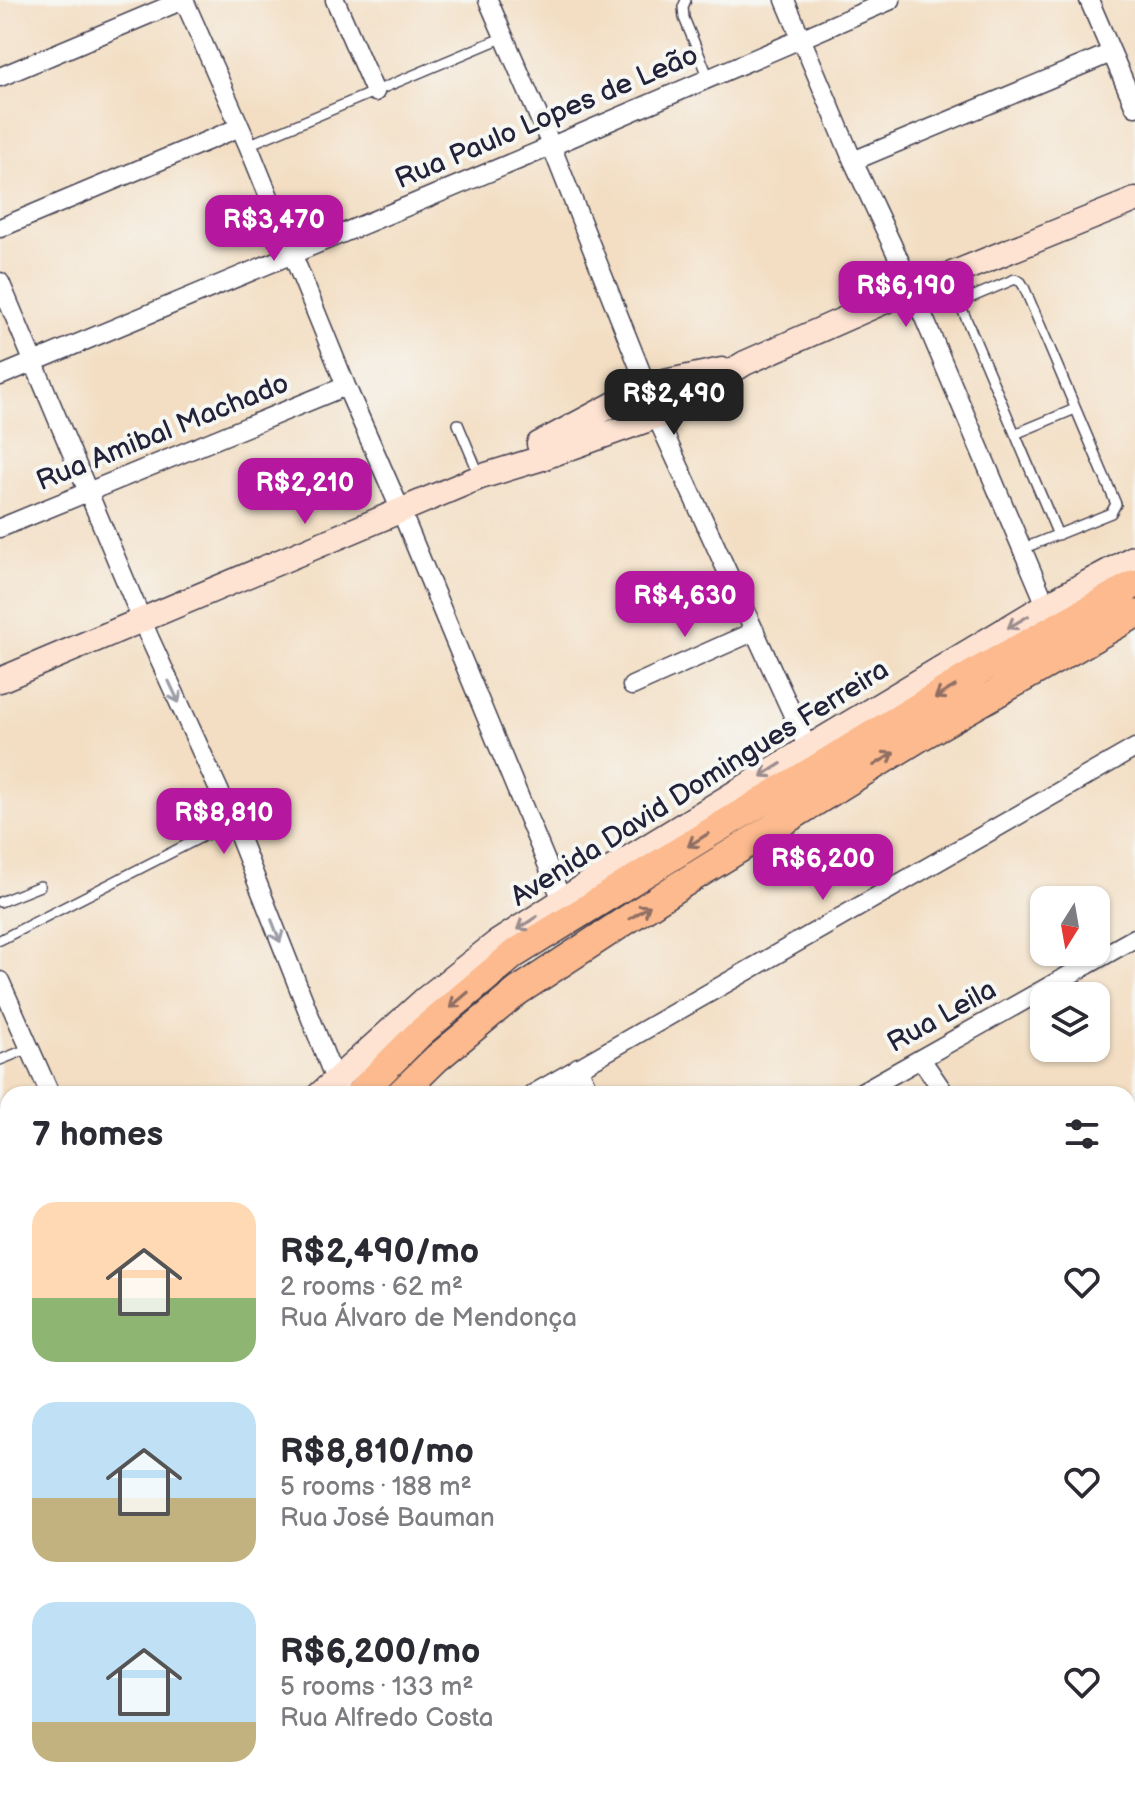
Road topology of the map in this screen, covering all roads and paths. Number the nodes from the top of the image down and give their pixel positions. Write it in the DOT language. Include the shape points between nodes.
graph roads {
  1 [pos="183,0"];
  2 [pos="335,0"];
  3 [pos="488,0"];
  4 [pos="686,0"];
  5 [pos="785,0"];
  6 [pos="891,0"];
  7 [pos="1089,0"];
  8 [pos="504,37"];
  9 [pos="801,38"];
  10 [pos="1111,53"];
  11 [pos="0,77"];
  12 [pos="709,78"];
  13 [pos="375,92"];
  14 [pos="1135,107"];
  15 [pos="240,127"];
  16 [pos="248,145"];
  17 [pos="551,145"];
  18 [pos="853,161"];
  19 [pos="1135,200"];
  20 [pos="0,228"];
  21 [pos="293,253"];
  22 [pos="0,282"];
  23 [pos="912,290"];
  24 [pos="33,361"];
  25 [pos="738,366"];
  26 [pos="0,376"];
  27 [pos="346,386"];
  28 [pos="648,387"];
  29 [pos="1075,409"];
  30 [pos="660,415"];
  31 [pos="458,424"];
  32 [pos="1015,434"];
  33 [pos="482,476"];
  34 [pos="88,491"];
  35 [pos="401,511"];
  36 [pos="0,528"];
  37 [pos="1058,535"];
  38 [pos="1022,549"];
  39 [pos="1135,557"];
  40 [pos="1135,584"];
  41 [pos="1046,605"];
  42 [pos="1135,614"];
  43 [pos="142,621"];
  44 [pos="755,631"];
  45 [pos="0,680"];
  46 [pos="632,686"];
  47 [pos="808,748"];
  48 [pos="1135,748"];
  49 [pos="233,821"];
  50 [pos="40,886"];
  51 [pos="562,900"];
  52 [pos="0,902"];
  53 [pos="1135,938"];
  54 [pos="0,940"];
  55 [pos="0,981"];
  56 [pos="30,1048"];
  57 [pos="921,1059"];
  58 [pos="0,1060"];
  59 [pos="578,1067"];
  60 [pos="47,1086"];
  61 [pos="338,1086"];
  62 [pos="345,1086"];
  63 [pos="347,1086"];
  64 [pos="408,1086"];
  65 [pos="546,1086"];
  66 [pos="586,1086"];
  67 [pos="872,1086"];
  68 [pos="940,1086"];
  1 -- 11 [label="street"];
  1 -- 15 [label="street"];
  2 -- 13 [label="street"];
  3 -- 8 [label="street"];
  4 -- 12 [label="lane" via="684,18"];
  5 -- 9 [label="street"];
  6 -- 9 [label="street, Rua Paulo Lopes de Leão"];
  7 -- 10 [label="street"];
  8 -- 13 [label="lane"];
  8 -- 17 [label="street"];
  9 -- 12 [label="street, Rua Paulo Lopes de Leão"];
  9 -- 18 [label="street"];
  10 -- 14 [label="street"];
  10 -- 18 [label="street"];
  12 -- 17 [label="street, Rua Paulo Lopes de Leão"];
  13 -- 16 [label="lane"];
  15 -- 16 [label="street"];
  15 -- 20 [label="street"];
  16 -- 21 [label="street"];
  17 -- 21 [label="street, Rua Paulo Lopes de Leão"];
  17 -- 28 [label="street"];
  18 -- 23 [label="street"];
  19 -- 23 [label="main road"];
  21 -- 24 [label="street, Rua Paulo Lopes de Leão"];
  21 -- 27 [label="street"];
  22 -- 24 [label="street"];
  23 -- 25 [label="main road"];
  23 -- 38 [label="street"];
  24 -- 26 [label="street, Rua Paulo Lopes de Leão"];
  24 -- 34 [label="street"];
  25 -- 28 [label="main road"];
  25 -- 30 [label="main road"];
  27 -- 34 [label="street, Rua Amibal Machado"];
  27 -- 35 [label="street"];
  28 -- 30 [label="main road" via="638,397 642,413"];
  28 -- 33 [label="main road"];
  29 -- 32 [label="lane"];
  29 -- 32 [label="lane" via="1021,282 1015,279 962,304"];
  29 -- 37 [label="lane" via="1116,504 1111,513"];
  30 -- 33 [label="main road"];
  30 -- 44 [label="street"];
  31 -- 33 [label="lane"];
  32 -- 37 [label="lane"];
  33 -- 35 [label="main road"];
  34 -- 36 [label="street, Rua Amibal Machado"];
  34 -- 43 [label="street"];
  35 -- 43 [label="main road"];
  35 -- 51 [label="street"];
  37 -- 38 [label="lane"];
  38 -- 41 [label="street"];
  39 -- 41 [label="main road, Avenida David Domingues Ferreira"];
  40 -- 63 [label="main road, one-way" via="980,670 514,954"];
  41 -- 47 [label="main road, Avenida David Domingues Ferreira, one-way"];
  64 -- 42 [label="main road, one-way" via="518,991 624,922 923,735"];
  43 -- 45 [label="main road"];
  43 -- 49 [label="street, one-way"];
  44 -- 46 [label="street"];
  44 -- 47 [label="street"];
  47 -- 51 [label="main road, Avenida David Domingues Ferreira, one-way"];
  48 -- 59 [label="street"];
  49 -- 54 [label="lane"];
  49 -- 61 [label="street, one-way"];
  50 -- 52 [label="lane"];
  51 -- 62 [label="main road, Avenida David Domingues Ferreira, one-way" via="425,999"];
  53 -- 57 [label="street, Rua Leila"];
  55 -- 56 [label="street"];
  56 -- 58 [label="lane"];
  56 -- 60 [label="street"];
  57 -- 67 [label="street, Rua Leila"];
  57 -- 68 [label="street"];
  59 -- 65 [label="street"];
  59 -- 66 [label="street"];
}
